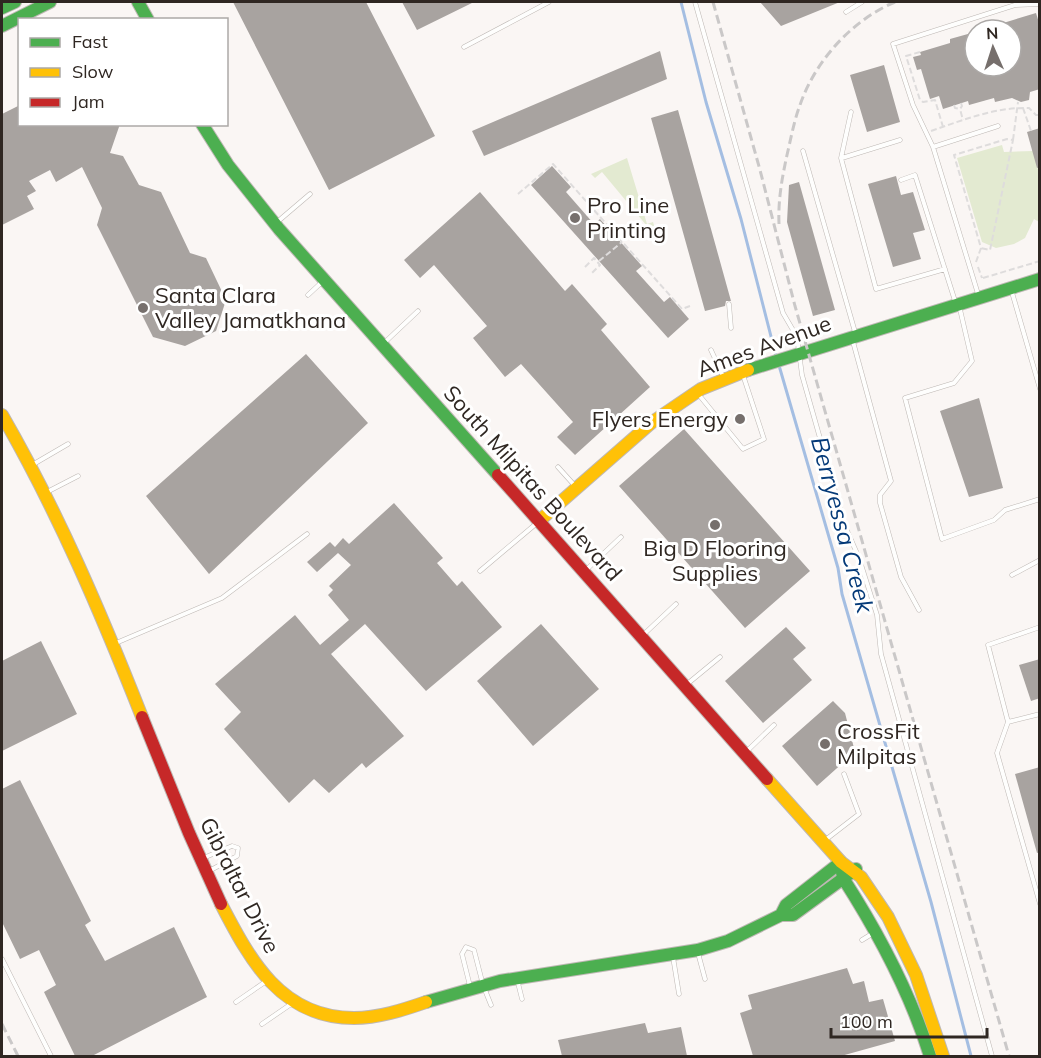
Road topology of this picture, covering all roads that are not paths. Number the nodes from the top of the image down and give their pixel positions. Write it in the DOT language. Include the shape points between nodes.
graph roads {
  1 [pos="15,2"];
  2 [pos="50,2"];
  3 [pos="138,2"];
  4 [pos="549,2"];
  5 [pos="695,2"];
  6 [pos="862,2"];
  7 [pos="1040,4"];
  8 [pos="2,8"];
  9 [pos="846,12"];
  10 [pos="147,18"];
  11 [pos="2,26"];
  12 [pos="464,47"];
  13 [pos="851,112"];
  14 [pos="203,126"];
  15 [pos="998,126"];
  16 [pos="900,140"];
  17 [pos="933,147"];
  18 [pos="803,151"];
  19 [pos="841,158"];
  20 [pos="901,180"];
  21 [pos="310,194"];
  22 [pos="275,223"];
  23 [pos="945,269"];
  24 [pos="325,279"];
  25 [pos="1040,279"];
  26 [pos="1010,288"];
  27 [pos="308,295"];
  28 [pos="979,298"];
  29 [pos="729,304"];
  30 [pos="957,305"];
  31 [pos="418,311"];
  32 [pos="731,328"];
  33 [pos="854,336"];
  34 [pos="383,344"];
  35 [pos="711,350"];
  36 [pos="797,353"];
  37 [pos="742,372"];
  38 [pos="724,380"];
  39 [pos="1040,389"];
  40 [pos="696,392"];
  41 [pos="2,416"];
  42 [pos="68,444"];
  43 [pos="30,466"];
  44 [pos="558,467"];
  45 [pos="78,476"];
  46 [pos="577,488"];
  47 [pos="45,494"];
  48 [pos="1040,499"];
  49 [pos="539,521"];
  50 [pos="307,534"];
  51 [pos="621,537"];
  52 [pos="1040,561"];
  53 [pos="480,571"];
  54 [pos="584,572"];
  55 [pos="1012,575"];
  56 [pos="676,604"];
  57 [pos="919,610"];
  58 [pos="1040,627"];
  59 [pos="642,636"];
  60 [pos="112,644"];
  61 [pos="720,657"];
  62 [pos="686,686"];
  63 [pos="1040,714"];
  64 [pos="1008,722"];
  65 [pos="774,725"];
  66 [pos="745,753"];
  67 [pos="844,774"];
  68 [pos="823,841"];
  69 [pos="200,860"];
  70 [pos="842,862"];
  71 [pos="856,869"];
  72 [pos="206,873"];
  73 [pos="843,878"];
  74 [pos="1040,904"];
  75 [pos="781,915"];
  76 [pos="876,931"];
  77 [pos="862,940"];
  78 [pos="698,950"];
  79 [pos="673,955"];
  80 [pos="2,959"];
  81 [pos="517,978"];
  82 [pos="705,979"];
  83 [pos="268,980"];
  84 [pos="483,985"];
  85 [pos="470,988"];
  86 [pos="679,994"];
  87 [pos="522,999"];
  88 [pos="236,1002"];
  89 [pos="294,1002"];
  90 [pos="491,1005"];
  91 [pos="262,1024"];
  92 [pos="51,1056"];
  93 [pos="930,1056"];
  94 [pos="943,1056"];
  95 [pos="992,1056"];
  1 -- 8 [label="street"];
  2 -- 11 [label="street"];
  3 -- 10 [label="street"];
  4 -- 12 [label="lane"];
  5 -- 36 [label="lane" via="783,313 797,337"];
  6 -- 9 [label="lane"];
  7 -- 17 [label="lane" via="1015,5 893,44 913,105"];
  13 -- 19 [label="lane"];
  14 -- 22 [label="street, South Milpitas Boulevard" via="240,181"];
  15 -- 17 [label="lane"];
  16 -- 19 [label="lane"];
  17 -- 28 [label="lane"];
  18 -- 33 [label="lane"];
  19 -- 23 [label="lane" via="876,290"];
  20 -- 23 [label="lane" via="915,175"];
  21 -- 22 [label="lane"];
  22 -- 24 [label="street, South Milpitas Boulevard"];
  23 -- 30 [label="lane"];
  24 -- 27 [label="lane"];
  24 -- 34 [label="street, South Milpitas Boulevard"];
  25 -- 26 [label="street, Ames Avenue"];
  26 -- 28 [label="street, Ames Avenue"];
  26 -- 39 [label="lane"];
  28 -- 30 [label="street, Ames Avenue"];
  29 -- 32 [label="lane"];
  30 -- 33 [label="street, Ames Avenue"];
  30 -- 48 [label="lane" via="972,361 954,383 905,398 942,539 994,520 1005,510"];
  31 -- 34 [label="lane"];
  33 -- 36 [label="street, Ames Avenue"];
  33 -- 57 [label="lane" via="891,481 880,495 880,503 901,577"];
  34 -- 49 [label="street, South Milpitas Boulevard"];
  35 -- 38 [label="lane"];
  36 -- 37 [label="street, Ames Avenue"];
  36 -- 95 [label="lane" via="845,526 877,615 881,654"];
  37 -- 38 [label="street, Ames Avenue"];
  37 -- 40 [label="lane" via="764,439 743,449"];
  38 -- 40 [label="street, Ames Avenue"];
  40 -- 46 [label="street, Ames Avenue" via="651,423"];
  41 -- 43 [label="street, Gibraltar Drive"];
  42 -- 43 [label="lane"];
  43 -- 47 [label="street, Gibraltar Drive"];
  44 -- 46 [label="lane"];
  45 -- 47 [label="lane"];
  46 -- 49 [label="street, Ames Avenue"];
  47 -- 60 [label="street, Gibraltar Drive" via="75,553"];
  49 -- 53 [label="lane"];
  49 -- 54 [label="street, South Milpitas Boulevard"];
  50 -- 60 [label="lane" via="222,598"];
  51 -- 54 [label="lane"];
  52 -- 55 [label="lane"];
  54 -- 59 [label="street, South Milpitas Boulevard"];
  56 -- 59 [label="lane"];
  58 -- 64 [label="lane" via="988,645"];
  59 -- 62 [label="street, South Milpitas Boulevard"];
  60 -- 69 [label="street, Gibraltar Drive"];
  61 -- 62 [label="lane"];
  62 -- 66 [label="street, South Milpitas Boulevard"];
  63 -- 64 [label="lane"];
  64 -- 74 [label="lane" via="997,753"];
  65 -- 66 [label="lane"];
  66 -- 68 [label="street, South Milpitas Boulevard"];
  67 -- 68 [label="lane" via="859,814"];
  68 -- 70 [label="street, South Milpitas Boulevard"];
  69 -- 72 [label="street, Gibraltar Drive"];
  69 -- 72 [label="lane" via="232,846 238,848 237,856"];
  70 -- 71 [label="street, South Milpitas Boulevard"];
  70 -- 73 [label="street"];
  70 -- 75 [label="street, Gibraltar Drive" via="786,905"];
  71 -- 73 [label="street, Gibraltar Drive"];
  71 -- 94 [label="street, South Milpitas Boulevard" via="890,920 916,973"];
  72 -- 83 [label="street, Gibraltar Drive" via="249,955"];
  73 -- 75 [label="street, Gibraltar Drive" via="793,915"];
  73 -- 76 [label="street"];
  75 -- 78 [label="street, Gibraltar Drive" via="728,941"];
  76 -- 77 [label="lane"];
  76 -- 93 [label="street" via="915,1010"];
  78 -- 79 [label="street, Gibraltar Drive"];
  78 -- 82 [label="lane"];
  79 -- 81 [label="street, Gibraltar Drive"];
  79 -- 86 [label="lane"];
  80 -- 92 [label="lane"];
  81 -- 84 [label="street, Gibraltar Drive"];
  81 -- 87 [label="lane"];
  83 -- 88 [label="lane"];
  83 -- 89 [label="street, Gibraltar Drive"];
  84 -- 85 [label="street, Gibraltar Drive"];
  84 -- 85 [label="lane" via="474,951 466,947 462,954"];
  84 -- 90 [label="lane"];
  85 -- 89 [label="street, Gibraltar Drive" via="392,1012 353,1018 315,1011"];
  89 -- 91 [label="lane"];
}
